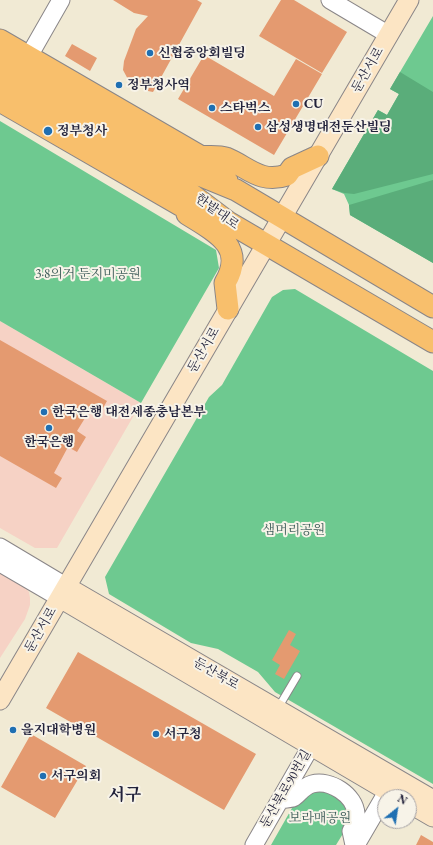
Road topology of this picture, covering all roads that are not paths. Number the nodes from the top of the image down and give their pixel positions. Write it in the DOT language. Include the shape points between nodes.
graph roads {
  1 [pos="61,0"];
  2 [pos="330,0"];
  3 [pos="409,0"];
  4 [pos="389,35"];
  5 [pos="0,40"];
  6 [pos="28,56"];
  7 [pos="0,62"];
  8 [pos="0,84"];
  9 [pos="0,101"];
  10 [pos="200,156"];
  11 [pos="318,156"];
  12 [pos="236,190"];
  13 [pos="180,205"];
  14 [pos="282,218"];
  15 [pos="228,222"];
  16 [pos="266,245"];
  17 [pos="433,307"];
  18 [pos="228,309"];
  19 [pos="433,342"];
  20 [pos="0,547"];
  21 [pos="0,563"];
  22 [pos="63,592"];
  23 [pos="297,676"];
  24 [pos="0,700"];
  25 [pos="277,709"];
  26 [pos="315,740"];
  27 [pos="394,789"];
  28 [pos="417,795"];
  29 [pos="280,800"];
  30 [pos="433,800"];
  31 [pos="417,808"];
  32 [pos="377,813"];
  33 [pos="433,817"];
  34 [pos="254,845"];
  35 [pos="355,845"];
  1 -- 6 [label="street"];
  2 -- 4 [label="street"];
  3 -- 4 [label="main road, 둔산서로"];
  4 -- 11 [label="main road, 둔산서로"];
  5 -- 6 [label="main road"];
  6 -- 10 [label="main road"];
  7 -- 12 [label="main road, 한밭대로" via="192,172"];
  8 -- 15 [label="main road, 한밭대로" via="187,190"];
  9 -- 13 [label="main road"];
  10 -- 11 [label="main road" via="225,158 251,173 266,178 281,178 292,168"];
  10 -- 12 [label="main road"];
  11 -- 14 [label="main road, 둔산서로"];
  12 -- 14 [label="main road, 한밭대로"];
  13 -- 15 [label="main road"];
  13 -- 18 [label="main road" via="184,212 213,230 229,246 232,265 224,283"];
  14 -- 16 [label="main road, 둔산서로"];
  14 -- 17 [label="main road, 한밭대로"];
  15 -- 16 [label="main road, 한밭대로"];
  16 -- 18 [label="main road, 둔산서로"];
  16 -- 19 [label="main road, 한밭대로"];
  18 -- 22 [label="main road, 둔산서로"];
  20 -- 22 [label="street, 둔산북로"];
  21 -- 22 [label="street, 둔산북로"];
  22 -- 24 [label="main road, 둔산서로"];
  22 -- 25 [label="main road, 둔산북로"];
  22 -- 26 [label="main road, 둔산북로"];
  23 -- 25 [label="lane"];
  25 -- 26 [label="main road, 둔산북로"];
  26 -- 27 [label="main road, 둔산북로"];
  26 -- 29 [label="street, 둔산북로90번길"];
  28 -- 30 [label="main road, 둔산북로"];
  29 -- 34 [label="street, 둔산북로90번길"];
  29 -- 35 [label="street" via="294,798 302,788 313,783 324,783 340,789 354,806 356,822 351,831"];
  31 -- 33 [label="main road"];
  32 -- 35 [label="street"];
}
